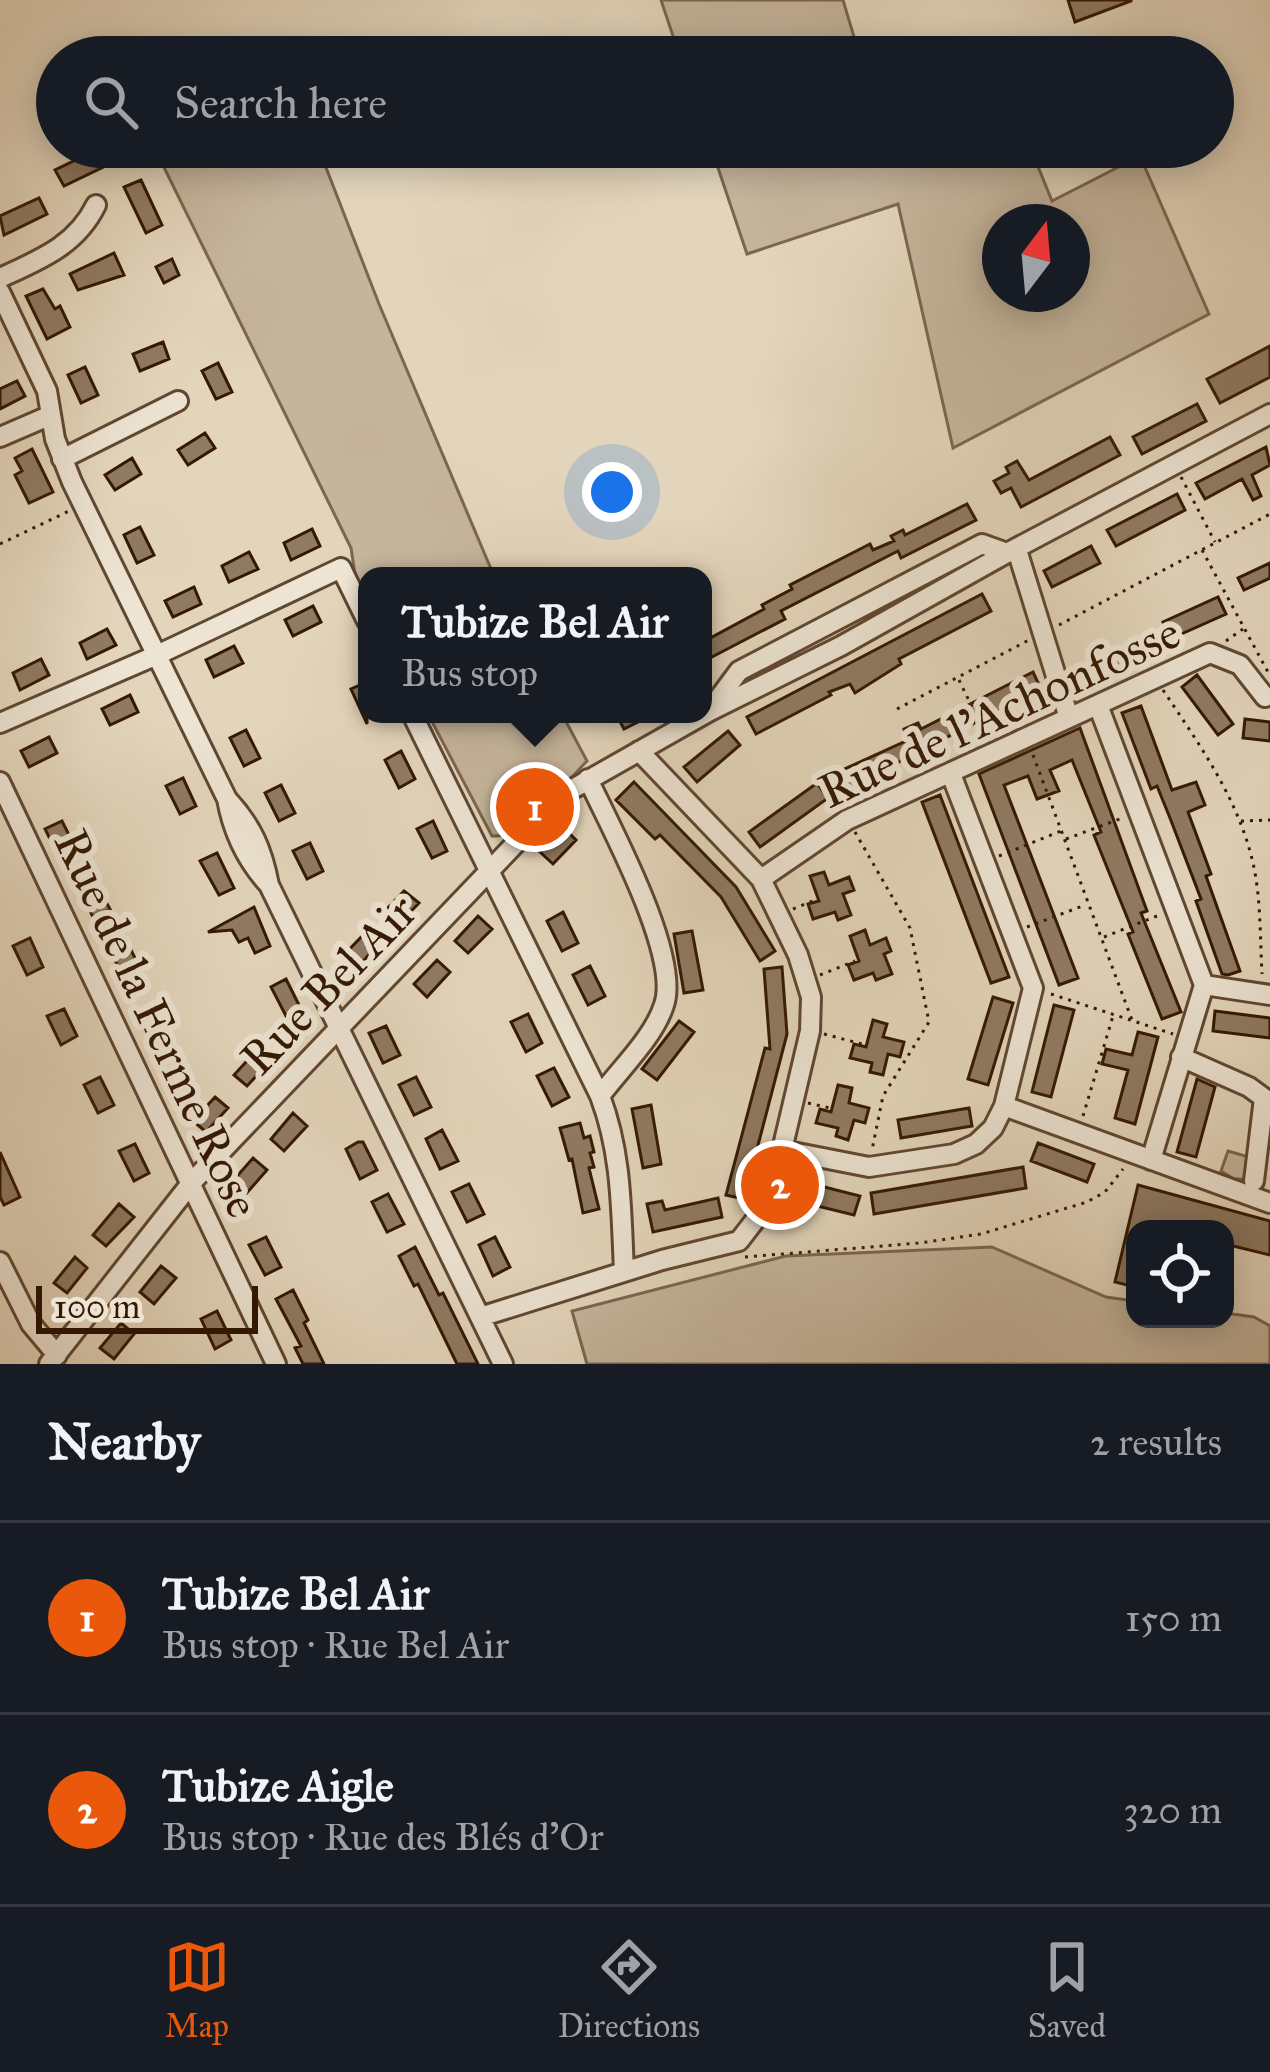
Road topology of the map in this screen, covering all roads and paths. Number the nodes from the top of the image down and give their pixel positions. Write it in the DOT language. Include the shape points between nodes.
graph roads {
  1 [pos="96,206"];
  2 [pos="0,278"];
  3 [pos="0,292"];
  4 [pos="178,401"];
  5 [pos="1270,414"];
  6 [pos="51,415"];
  7 [pos="0,437"];
  8 [pos="62,459"];
  9 [pos="1175,465"];
  10 [pos="83,504"];
  11 [pos="1270,514"];
  12 [pos="1215,542"];
  13 [pos="0,544"];
  14 [pos="1201,549"];
  15 [pos="1012,551"];
  16 [pos="358,603"];
  17 [pos="1244,628"];
  18 [pos="1041,634"];
  19 [pos="1210,653"];
  20 [pos="157,655"];
  21 [pos="1270,675"];
  22 [pos="1154,677"];
  23 [pos="958,678"];
  24 [pos="1265,697"];
  25 [pos="1098,705"];
  26 [pos="712,708"];
  27 [pos="897,709"];
  28 [pos="1069,718"];
  29 [pos="0,723"];
  30 [pos="416,723"];
  31 [pos="689,723"];
  32 [pos="1025,736"];
  33 [pos="640,751"];
  34 [pos="993,752"];
  35 [pos="951,773"];
  36 [pos="587,778"];
  37 [pos="0,782"];
  38 [pos="1138,812"];
  39 [pos="1270,820"];
  40 [pos="1240,821"];
  41 [pos="854,830"];
  42 [pos="1061,831"];
  43 [pos="1065,839"];
  44 [pos="986,861"];
  45 [pos="490,871"];
  46 [pos="761,879"];
  47 [pos="815,900"];
  48 [pos="1089,904"];
  49 [pos="792,909"];
  50 [pos="1172,909"];
  51 [pos="1014,932"];
  52 [pos="1102,938"];
  53 [pos="855,961"];
  54 [pos="818,975"];
  55 [pos="1204,985"];
  56 [pos="1033,988"];
  57 [pos="1267,995"];
  58 [pos="1114,1014"];
  59 [pos="1132,1020"];
  60 [pos="340,1029"];
  61 [pos="822,1034"];
  62 [pos="862,1044"];
  63 [pos="1184,1048"];
  64 [pos="600,1096"];
  65 [pos="805,1102"];
  66 [pos="1004,1106"];
  67 [pos="830,1108"];
  68 [pos="1078,1132"];
  69 [pos="782,1150"];
  70 [pos="871,1156"];
  71 [pos="1143,1157"];
  72 [pos="1254,1181"];
  73 [pos="192,1182"];
  74 [pos="1270,1203"];
  75 [pos="731,1260"];
  76 [pos="0,1262"];
  77 [pos="624,1271"];
  78 [pos="479,1317"];
  79 [pos="52,1359"];
  80 [pos="276,1364"];
  81 [pos="503,1364"];
  1 -- 2 [label="street" via="61,248"];
  3 -- 6 [label="street"];
  4 -- 8 [label="street"];
  5 -- 9 [label="street, Rue Bel Air"];
  6 -- 7 [label="street"];
  6 -- 8 [label="street"];
  8 -- 10 [label="street"];
  9 -- 12 [label="path"];
  9 -- 15 [label="street, Rue Bel Air"];
  10 -- 13 [label="path"];
  10 -- 20 [label="street"];
  11 -- 12 [label="path"];
  12 -- 14 [label="path"];
  14 -- 17 [label="path"];
  14 -- 18 [label="path"];
  15 -- 18 [label="street"];
  15 -- 26 [label="street, Rue Bel Air" via="982,544 740,671"];
  16 -- 20 [label="street" via="341,568"];
  17 -- 19 [label="path"];
  17 -- 21 [label="path"];
  18 -- 23 [label="path"];
  18 -- 28 [label="street"];
  19 -- 22 [label="street, Rue de l'Achonfosse"];
  19 -- 24 [label="street, Rue de l'Achonfosse" via="1240,664"];
  20 -- 29 [label="street"];
  20 -- 60 [label="street" via="227,799 249,823 269,885"];
  22 -- 25 [label="street, Rue de l'Achonfosse"];
  22 -- 40 [label="path" via="1218,772"];
  23 -- 27 [label="path"];
  23 -- 34 [label="path"];
  25 -- 28 [label="street, Rue de l'Achonfosse"];
  25 -- 38 [label="street"];
  28 -- 32 [label="street, Rue de l'Achonfosse"];
  30 -- 45 [label="street"];
  31 -- 33 [label="street, Rue Bel Air"];
  32 -- 34 [label="street, Rue de l'Achonfosse"];
  32 -- 42 [label="path"];
  33 -- 36 [label="street, Rue Bel Air"];
  33 -- 46 [label="street"];
  34 -- 35 [label="street, Rue de l'Achonfosse"];
  35 -- 44 [label="street"];
  35 -- 46 [label="street, Rue de l'Achonfosse" via="827,831"];
  36 -- 45 [label="street, Rue Bel Air"];
  36 -- 64 [label="street" via="644,899 666,968 665,1004"];
  37 -- 73 [label="street, Rue de la Ferme Rose"];
  38 -- 43 [label="path"];
  38 -- 50 [label="street"];
  39 -- 40 [label="path"];
  40 -- 57 [label="path" via="1254,865"];
  41 -- 70 [label="path" via="910,928 929,1022 880,1104"];
  42 -- 43 [label="path"];
  42 -- 44 [label="path"];
  43 -- 48 [label="path"];
  44 -- 51 [label="street"];
  45 -- 60 [label="street, Rue Bel Air"];
  45 -- 64 [label="street"];
  46 -- 69 [label="street" via="811,998"];
  47 -- 49 [label="path"];
  48 -- 51 [label="path"];
  48 -- 52 [label="path"];
  50 -- 52 [label="path"];
  50 -- 55 [label="street"];
  51 -- 56 [label="street"];
  52 -- 59 [label="path"];
  53 -- 54 [label="path"];
  55 -- 57 [label="street"];
  55 -- 63 [label="street"];
  56 -- 58 [label="path"];
  56 -- 66 [label="street"];
  58 -- 59 [label="path"];
  58 -- 68 [label="path"];
  59 -- 63 [label="path"];
  60 -- 73 [label="street, Rue Bel Air"];
  60 -- 78 [label="street"];
  61 -- 62 [label="path"];
  63 -- 71 [label="street"];
  63 -- 72 [label="street" via="1264,1098"];
  64 -- 77 [label="street" via="621,1180"];
  65 -- 67 [label="path"];
  66 -- 68 [label="street"];
  66 -- 69 [label="street" via="993,1128 954,1154 869,1167"];
  68 -- 71 [label="street"];
  69 -- 77 [label="street" via="766,1206 740,1241"];
  71 -- 74 [label="street"];
  71 -- 75 [label="path" via="1105,1192 1018,1224 920,1243"];
  73 -- 79 [label="street, Rue Bel Air"];
  73 -- 80 [label="street, Rue de la Ferme Rose"];
  76 -- 79 [label="street"];
  77 -- 78 [label="street"];
  78 -- 81 [label="street"];
}
